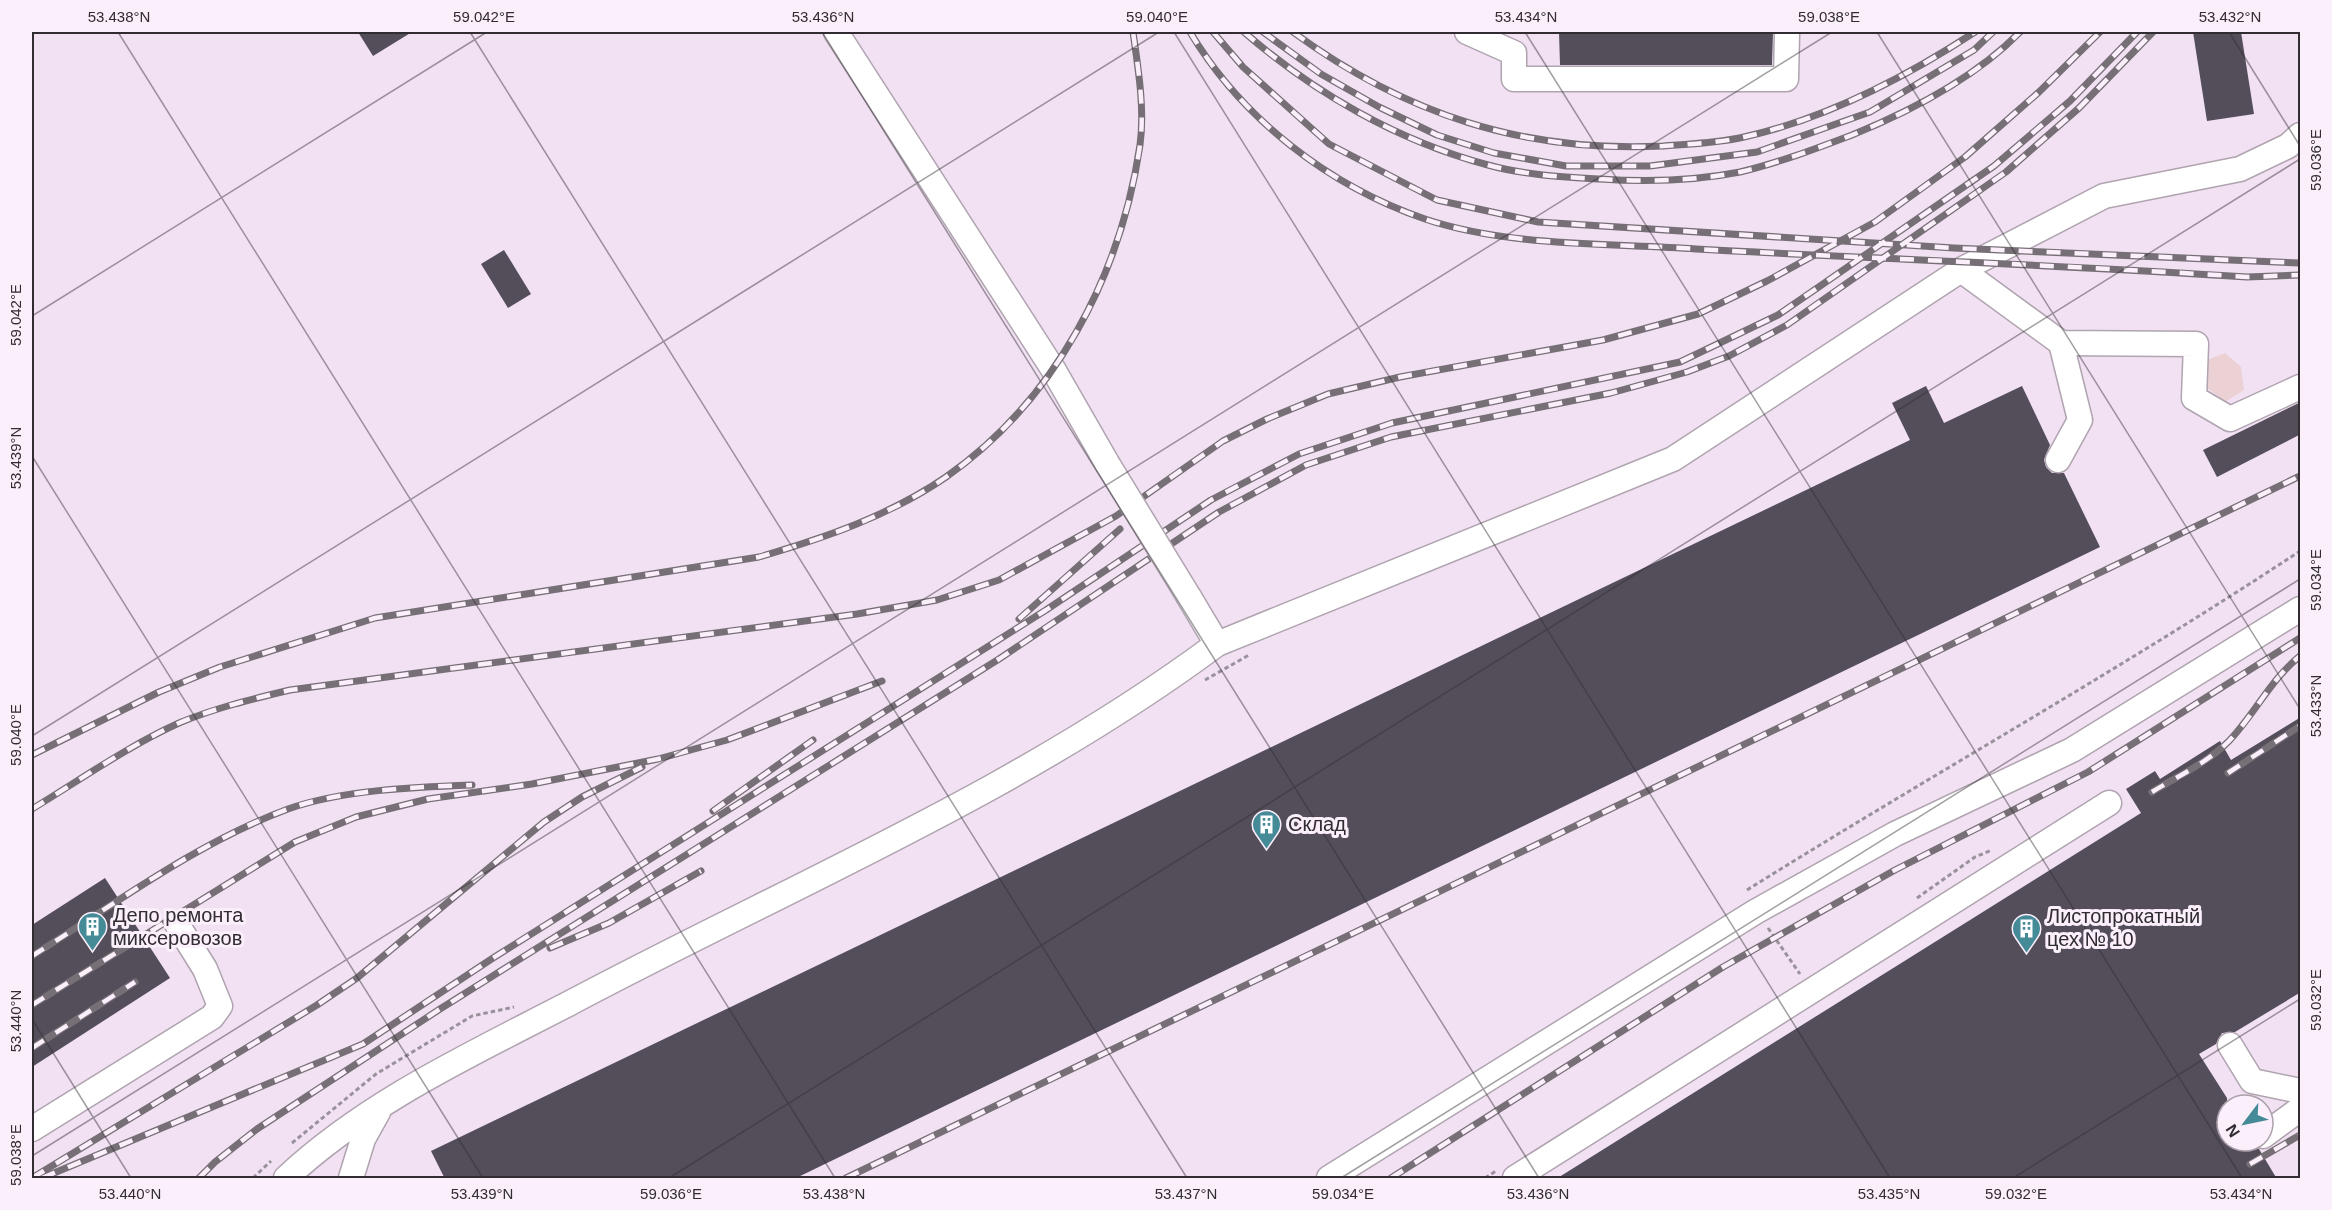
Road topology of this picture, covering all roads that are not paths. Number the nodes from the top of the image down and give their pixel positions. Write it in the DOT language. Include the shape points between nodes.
graph roads {
  1 [pos="836,32"];
  2 [pos="1467,32"];
  3 [pos="1787,34"];
  4 [pos="2301,135"];
  5 [pos="1961,270"];
  6 [pos="2061,344"];
  7 [pos="2301,387"];
  8 [pos="2058,460"];
  9 [pos="2301,609"];
  10 [pos="1217,644"];
  11 [pos="2109,803"];
  12 [pos="177,924"];
  13 [pos="2230,1045"];
  14 [pos="2301,1091"];
  15 [pos="382,1106"];
  16 [pos="2301,1109"];
  17 [pos="2275,1128"];
  18 [pos="32,1130"];
  19 [pos="286,1179"];
  20 [pos="351,1179"];
  21 [pos="1329,1179"];
  22 [pos="1515,1179"];
  1 -- 10 [label="lane, bridge" via="1053,369"];
  2 -- 3 [label="lane" via="1514,53 1514,79 1786,80"];
  4 -- 5 [label="lane" via="2288,146 2240,168 2104,196"];
  5 -- 6 [label="lane"];
  5 -- 10 [label="lane" via="1673,459"];
  6 -- 7 [label="lane" via="2196,344 2194,398 2230,419"];
  6 -- 8 [label="lane" via="2080,420"];
  9 -- 21 [label="lane" via="2072,750 1895,834 1755,912"];
  10 -- 15 [label="lane" via="1101,725 981,795 594,990"];
  11 -- 22 [label="lane"];
  12 -- 18 [label="lane" via="205,969 220,1006 212,1017"];
  13 -- 14 [label="lane" via="2252,1081"];
  15 -- 19 [label="lane" via="305,1160"];
  15 -- 20 [label="lane" via="363,1139"];
  16 -- 17 [label="lane"];
}
